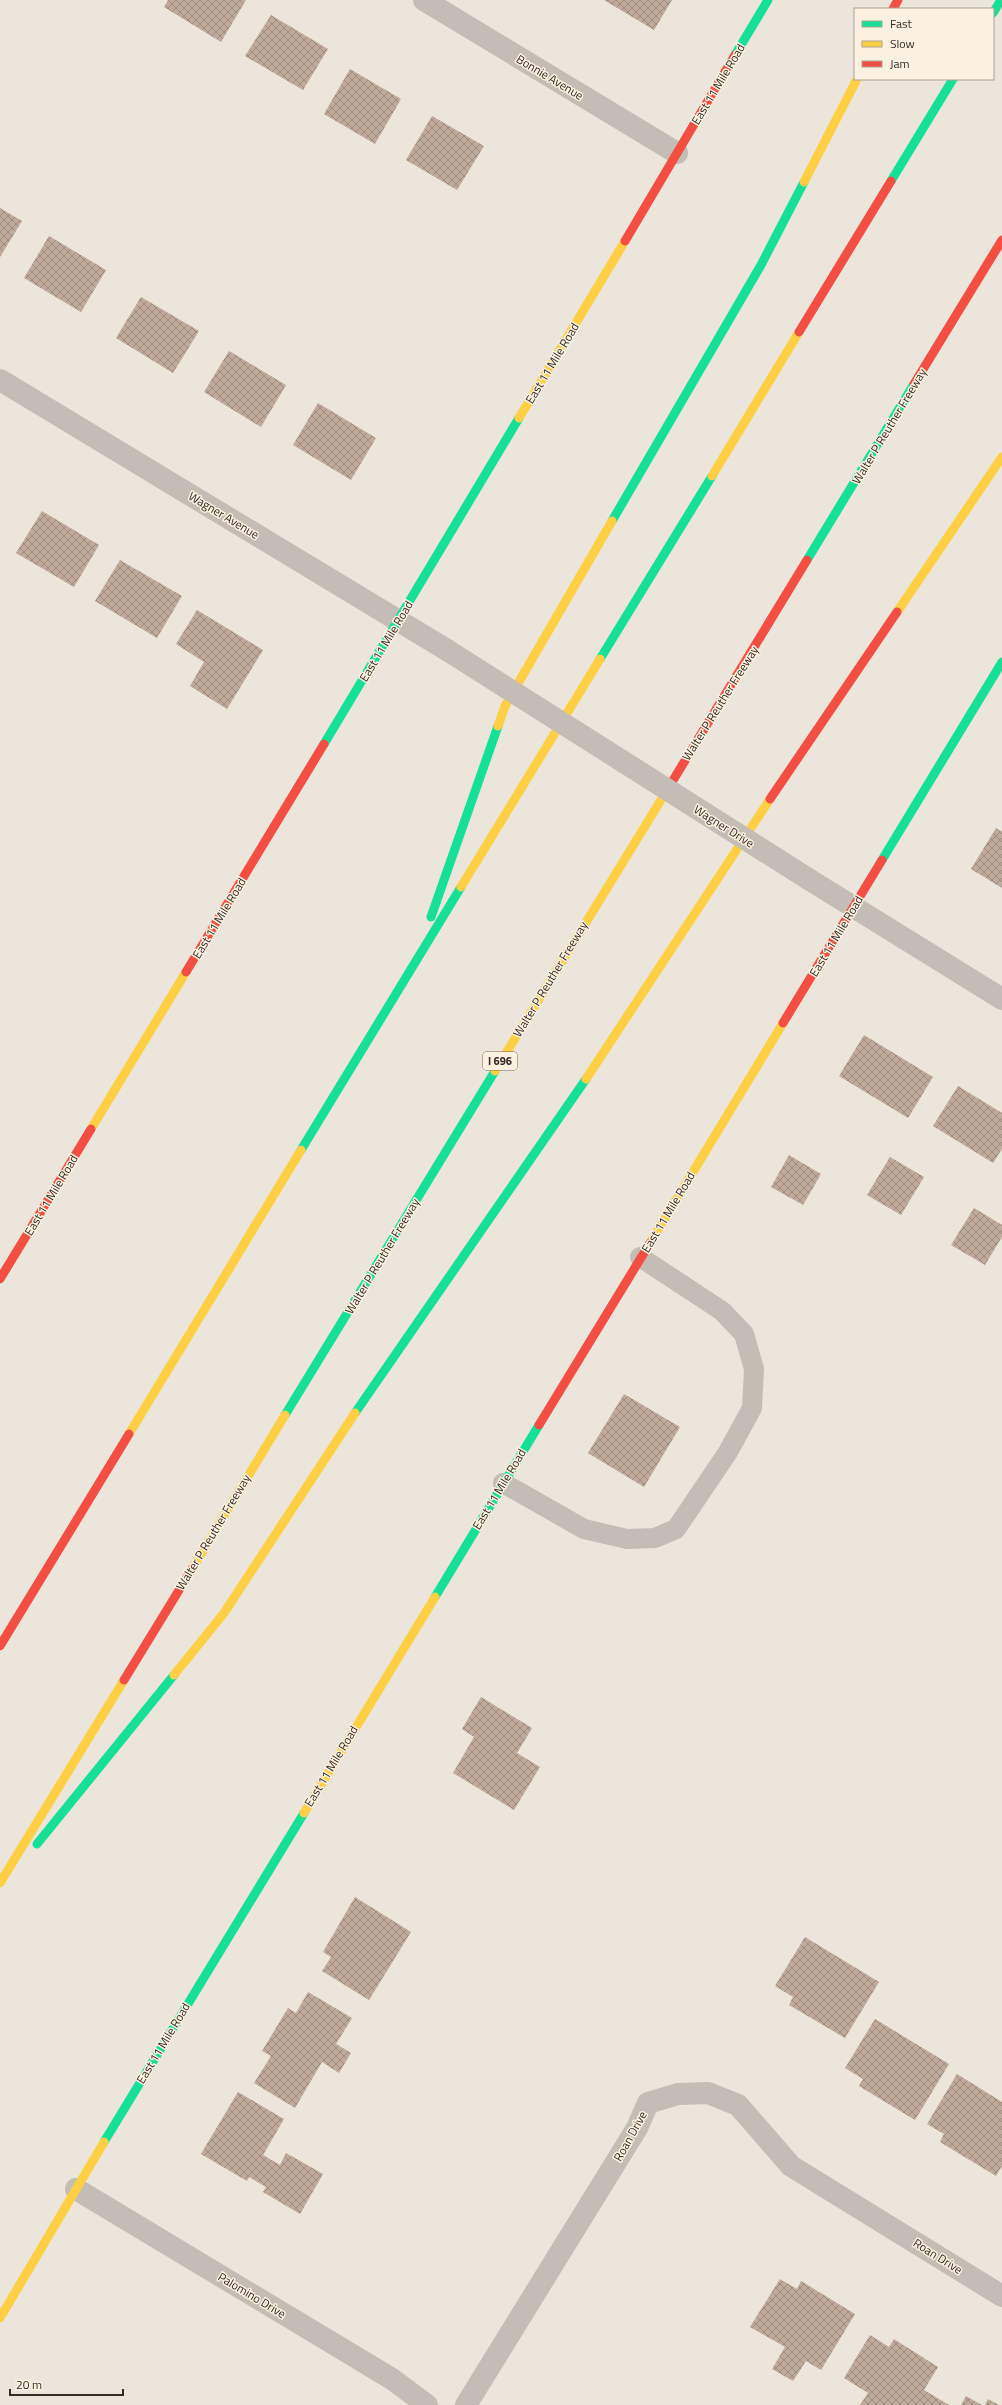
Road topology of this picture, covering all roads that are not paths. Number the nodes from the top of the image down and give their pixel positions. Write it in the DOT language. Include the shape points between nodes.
graph roads {
  1 [pos="424,0"];
  2 [pos="768,0"];
  3 [pos="1001,0"];
  4 [pos="994,11"];
  5 [pos="856,80"];
  6 [pos="952,80"];
  7 [pos="677,153"];
  8 [pos="1002,240"];
  9 [pos="0,380"];
  10 [pos="1002,457"];
  11 [pos="399,620"];
  12 [pos="447,650"];
  13 [pos="1002,662"];
  14 [pos="854,906"];
  15 [pos="417,958"];
  16 [pos="1002,999"];
  17 [pos="640,1257"];
  18 [pos="0,1279"];
  19 [pos="503,1483"];
  20 [pos="0,1646"];
  21 [pos="0,1883"];
  22 [pos="0,1890"];
  23 [pos="76,2188"];
  24 [pos="1002,2296"];
  25 [pos="0,2318"];
  26 [pos="427,2405"];
  27 [pos="466,2405"];
  1 -- 7 [label="street, Bonnie Avenue"];
  2 -- 7 [label="main road, East 11 Mile Road"];
  3 -- 4 [label="main road"];
  5 -- 15 [label="main road" via="762,265 505,706"];
  6 -- 15 [label="main road"];
  7 -- 11 [label="main road, East 11 Mile Road"];
  8 -- 21 [label="main road, Walter P Reuther Freeway / I 696"];
  9 -- 11 [label="street, Wagner Avenue"];
  10 -- 22 [label="main road" via="775,791 576,1095 364,1400 224,1613"];
  11 -- 12 [label="street, Wagner Avenue"];
  11 -- 18 [label="main road, East 11 Mile Road"];
  12 -- 14 [label="street, Wagner Drive, bridge"];
  13 -- 14 [label="main road, East 11 Mile Road"];
  14 -- 16 [label="street, Wagner Drive"];
  14 -- 17 [label="main road, East 11 Mile Road"];
  15 -- 20 [label="main road"];
  17 -- 19 [label="main road, East 11 Mile Road"];
  17 -- 19 [label="lane" via="722,1311 744,1334 754,1369 752,1408 728,1452 676,1529 655,1538 626,1539 584,1529"];
  19 -- 23 [label="main road, East 11 Mile Road"];
  23 -- 25 [label="main road, East 11 Mile Road"];
  23 -- 26 [label="street, Palomino Drive" via="392,2379"];
  24 -- 27 [label="street, Roan Drive" via="791,2166 738,2105 708,2093 678,2094 648,2103 637,2128"];
}
